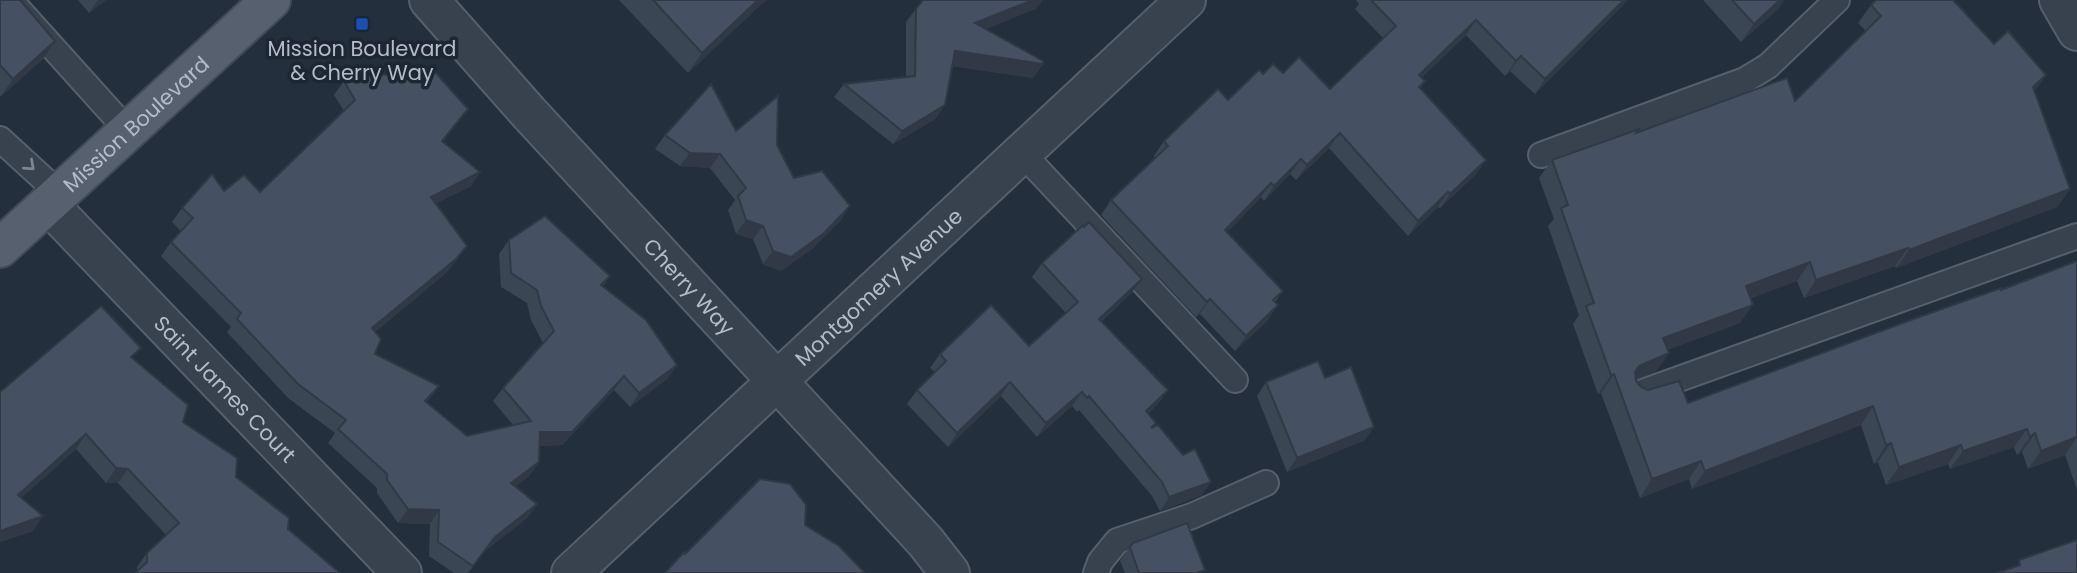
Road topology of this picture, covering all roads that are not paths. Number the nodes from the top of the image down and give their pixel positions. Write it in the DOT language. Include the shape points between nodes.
graph roads {
  1 [pos="10,0"];
  2 [pos="271,0"];
  3 [pos="429,0"];
  4 [pos="1186,0"];
  5 [pos="1837,0"];
  6 [pos="2059,0"];
  7 [pos="2077,30"];
  8 [pos="128,131"];
  9 [pos="0,139"];
  10 [pos="1022,153"];
  11 [pos="1541,155"];
  12 [pos="54,198"];
  13 [pos="2077,236"];
  14 [pos="0,248"];
  15 [pos="1235,380"];
  16 [pos="776,382"];
  17 [pos="1637,394"];
  18 [pos="1266,483"];
  19 [pos="402,573"];
  20 [pos="570,573"];
  21 [pos="950,573"];
  22 [pos="1096,573"];
  1 -- 8 [label="lane"];
  2 -- 8 [label="main road, Mission Boulevard"];
  3 -- 16 [label="street, Cherry Way"];
  4 -- 10 [label="street, Montgomery Avenue"];
  5 -- 11 [label="lane" via="1768,66 1745,80"];
  6 -- 7 [label="street"];
  8 -- 12 [label="main road, Mission Boulevard"];
  9 -- 12 [label="lane, one-way"];
  10 -- 15 [label="lane"];
  10 -- 16 [label="street, Montgomery Avenue"];
  12 -- 14 [label="main road, Mission Boulevard"];
  12 -- 19 [label="street, Saint James Court"];
  13 -- 17 [label="lane"];
  16 -- 20 [label="street, Montgomery Avenue"];
  16 -- 21 [label="street, Cherry Way"];
  18 -- 22 [label="lane" via="1192,516 1117,541"];
}
